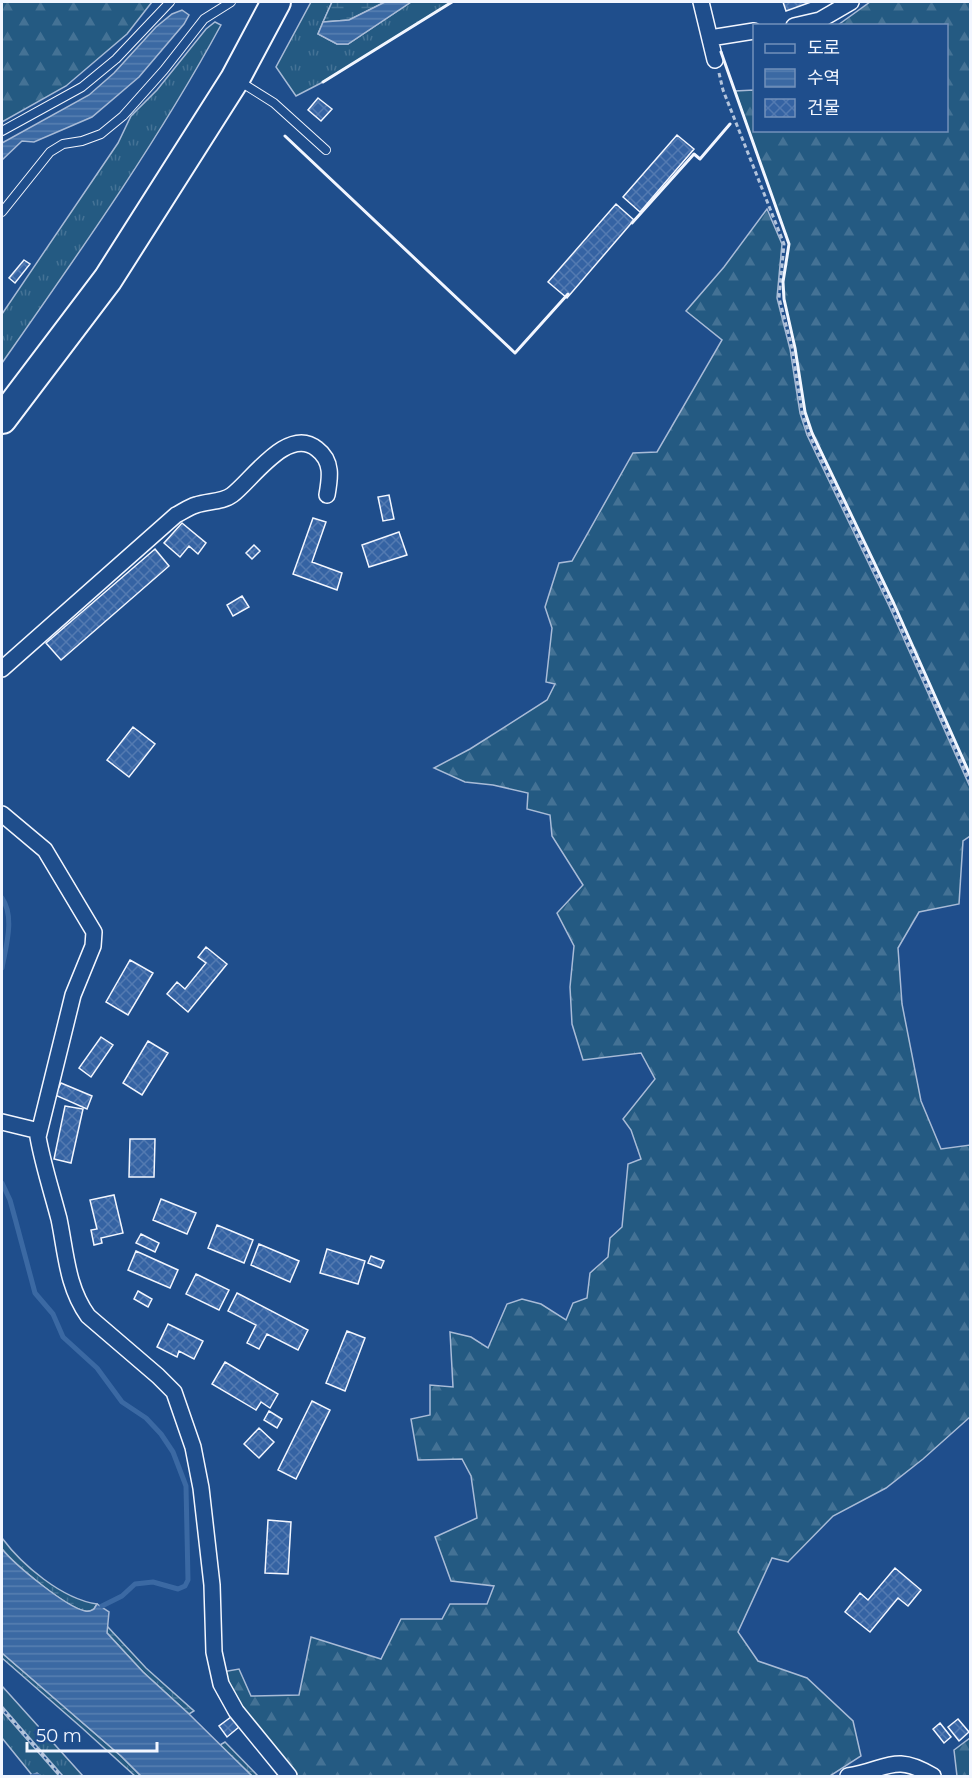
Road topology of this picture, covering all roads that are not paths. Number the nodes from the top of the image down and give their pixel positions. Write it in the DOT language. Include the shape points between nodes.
graph roads {
  1 [pos="170,2"];
  2 [pos="231,2"];
  3 [pos="276,2"];
  4 [pos="701,2"];
  5 [pos="851,2"];
  6 [pos="802,24"];
  7 [pos="753,31"];
  8 [pos="710,38"];
  9 [pos="715,60"];
  10 [pos="235,79"];
  11 [pos="2,131"];
  12 [pos="326,150"];
  13 [pos="2,212"];
  14 [pos="2,419"];
  15 [pos="327,495"];
  16 [pos="2,669"];
  17 [pos="2,814"];
  18 [pos="2,1122"];
  19 [pos="39,1131"];
  20 [pos="289,1776"];
  21 [pos="848,1776"];
  22 [pos="933,1776"];
  1 -- 11 [label="lane" via="116,59 82,87"];
  2 -- 13 [label="lane" via="204,19 123,116 101,134 63,144 50,152"];
  3 -- 10 [label="highway"];
  4 -- 8 [label="street"];
  5 -- 6 [label="street" via="819,20"];
  7 -- 8 [label="street"];
  8 -- 9 [label="street"];
  10 -- 12 [label="lane" via="274,103"];
  10 -- 14 [label="highway" via="108,279"];
  15 -- 16 [label="street" via="330,470 322,452 311,444 296,444 277,452 231,497 196,505 176,515"];
  17 -- 19 [label="street" via="45,850 94,932"];
  18 -- 19 [label="street"];
  19 -- 20 [label="street" via="42,1160 79,1304 88,1317 174,1392 193,1447 201,1488 213,1596 214,1652 222,1684 236,1711"];
  21 -- 22 [label="street" via="902,1762"];
}
